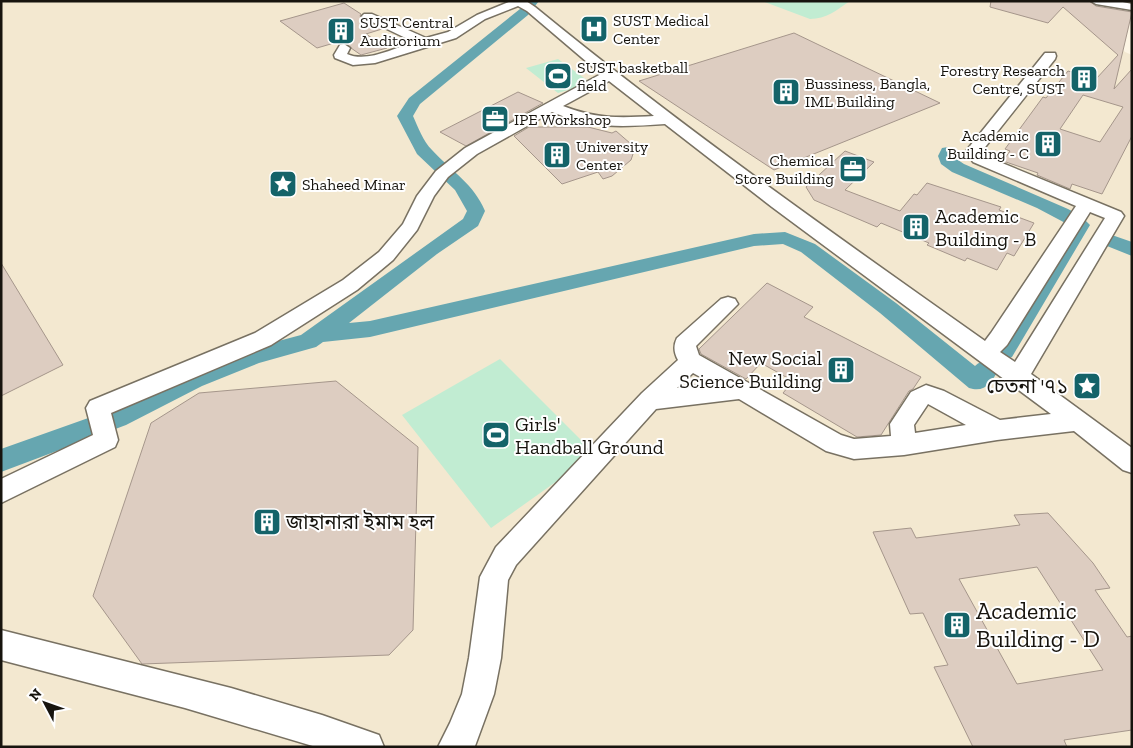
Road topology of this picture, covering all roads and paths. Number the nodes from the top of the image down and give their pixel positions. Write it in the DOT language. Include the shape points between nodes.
graph roads {
  1 [pos="1096,1"];
  2 [pos="523,4"];
  3 [pos="1132,7"];
  4 [pos="368,16"];
  5 [pos="425,42"];
  6 [pos="344,48"];
  7 [pos="1050,56"];
  8 [pos="610,75"];
  9 [pos="552,107"];
  10 [pos="669,119"];
  11 [pos="1132,208"];
  12 [pos="1079,214"];
  13 [pos="1115,216"];
  14 [pos="728,304"];
  15 [pos="986,353"];
  16 [pos="691,361"];
  17 [pos="1018,376"];
  18 [pos="742,390"];
  19 [pos="650,400"];
  20 [pos="1078,421"];
  21 [pos="997,430"];
  22 [pos="904,445"];
  23 [pos="1132,462"];
  24 [pos="1,492"];
  25 [pos="1,645"];
  26 [pos="366,747"];
  27 [pos="455,747"];
  1 -- 3 [label="street"];
  2 -- 5 [label="street" via="481,17 452,35"];
  2 -- 8 [label="street"];
  4 -- 5 [label="street"];
  5 -- 6 [label="street" via="370,60 353,61 340,55"];
  7 -- 12 [label="street" via="974,151 979,159"];
  8 -- 9 [label="street"];
  8 -- 10 [label="street"];
  9 -- 10 [label="street" via="579,118 612,123"];
  9 -- 24 [label="street" via="471,151 442,174 426,196 412,226 386,256 350,285 263,339 98,408 106,440"];
  10 -- 15 [label="street" via="778,203"];
  11 -- 13 [label="street"];
  12 -- 13 [label="street"];
  12 -- 15 [label="street" via="999,339"];
  13 -- 17 [label="street"];
  14 -- 16 [label="street" via="686,344 686,355"];
  15 -- 17 [label="street"];
  16 -- 18 [label="street"];
  16 -- 19 [label="street"];
  17 -- 20 [label="street"];
  18 -- 19 [label="street"];
  18 -- 22 [label="street" via="836,444 854,449"];
  19 -- 27 [label="street" via="506,556 494,577 478,694"];
  20 -- 21 [label="street"];
  20 -- 23 [label="street"];
  21 -- 22 [label="street"];
  21 -- 22 [label="street" via="926,394 919,398 902,424"];
  25 -- 26 [label="street" via="249,710"];
}
